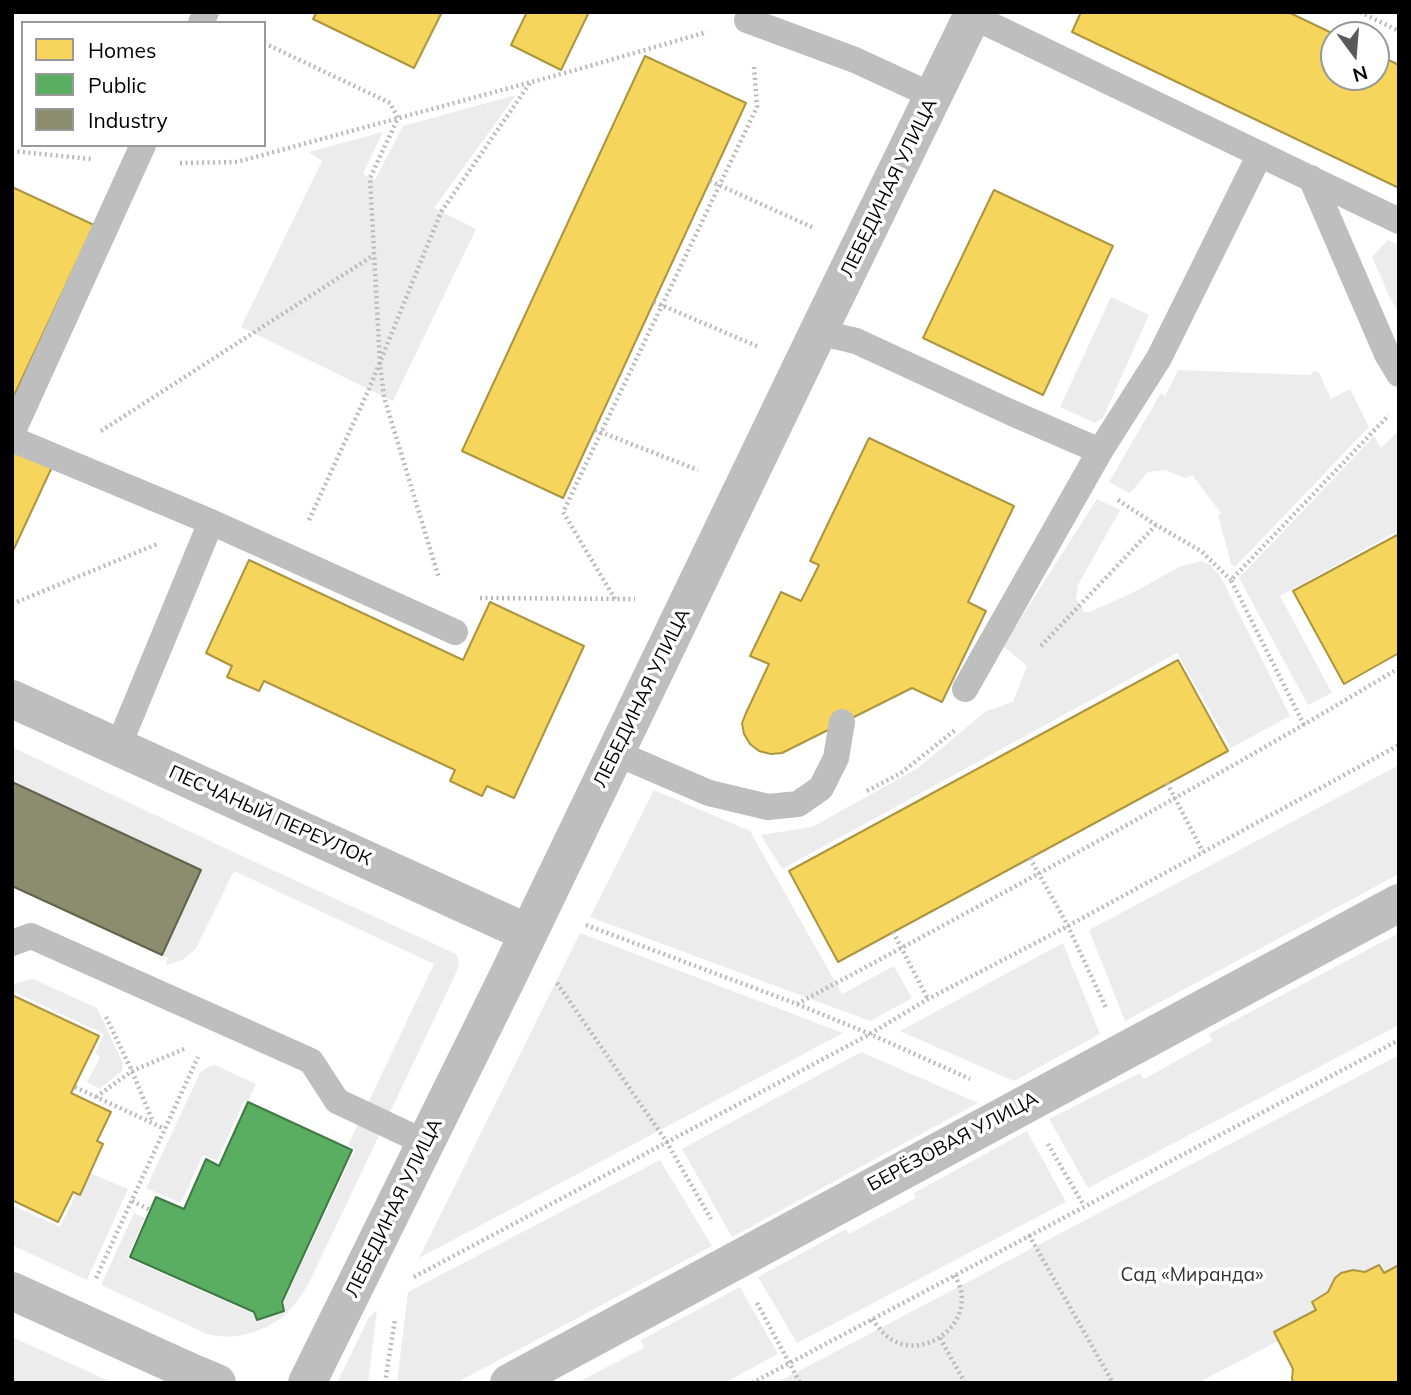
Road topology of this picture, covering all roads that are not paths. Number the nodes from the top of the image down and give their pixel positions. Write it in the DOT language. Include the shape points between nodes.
graph roads {
  1 [pos="973,14"];
  2 [pos="749,16"];
  3 [pos="933,96"];
  4 [pos="1260,154"];
  5 [pos="138,155"];
  6 [pos="1311,178"];
  7 [pos="1399,220"];
  8 [pos="818,332"];
  9 [pos="1399,374"];
  10 [pos="12,433"];
  11 [pos="12,439"];
  12 [pos="1100,451"];
  13 [pos="211,522"];
  14 [pos="455,632"];
  15 [pos="965,689"];
  16 [pos="12,699"];
  17 [pos="842,722"];
  18 [pos="118,747"];
  19 [pos="616,754"];
  20 [pos="1399,904"];
  21 [pos="528,933"];
  22 [pos="12,943"];
  23 [pos="426,1143"];
  24 [pos="12,1291"];
  25 [pos="217,1383"];
  26 [pos="307,1383"];
  27 [pos="509,1383"];
  1 -- 3 [label="street, ЛЕБЕДИНАЯ УЛИЦА"];
  1 -- 4 [label="lane"];
  2 -- 3 [label="lane"];
  3 -- 8 [label="street, ЛЕБЕДИНАЯ УЛИЦА"];
  4 -- 6 [label="lane"];
  4 -- 12 [label="lane" via="1159,358"];
  5 -- 10 [label="lane"];
  6 -- 7 [label="lane"];
  6 -- 9 [label="lane"];
  8 -- 12 [label="lane" via="856,341"];
  8 -- 19 [label="street, ЛЕБЕДИНАЯ УЛИЦА"];
  11 -- 13 [label="lane"];
  12 -- 15 [label="lane"];
  13 -- 14 [label="lane"];
  13 -- 18 [label="lane"];
  16 -- 18 [label="street, ПЕСЧАНЫЙ ПЕРЕУЛОК"];
  17 -- 19 [label="lane" via="836,758 821,788 798,804 768,807 709,793"];
  18 -- 21 [label="street, ПЕСЧАНЫЙ ПЕРЕУЛОК"];
  19 -- 21 [label="street, ЛЕБЕДИНАЯ УЛИЦА"];
  20 -- 27 [label="street, БЕРЁЗОВАЯ УЛИЦА"];
  21 -- 23 [label="street, ЛЕБЕДИНАЯ УЛИЦА"];
  22 -- 23 [label="lane" via="31,936 311,1061 337,1101"];
  23 -- 26 [label="street, ЛЕБЕДИНАЯ УЛИЦА"];
  24 -- 25 [label="street"];
}
